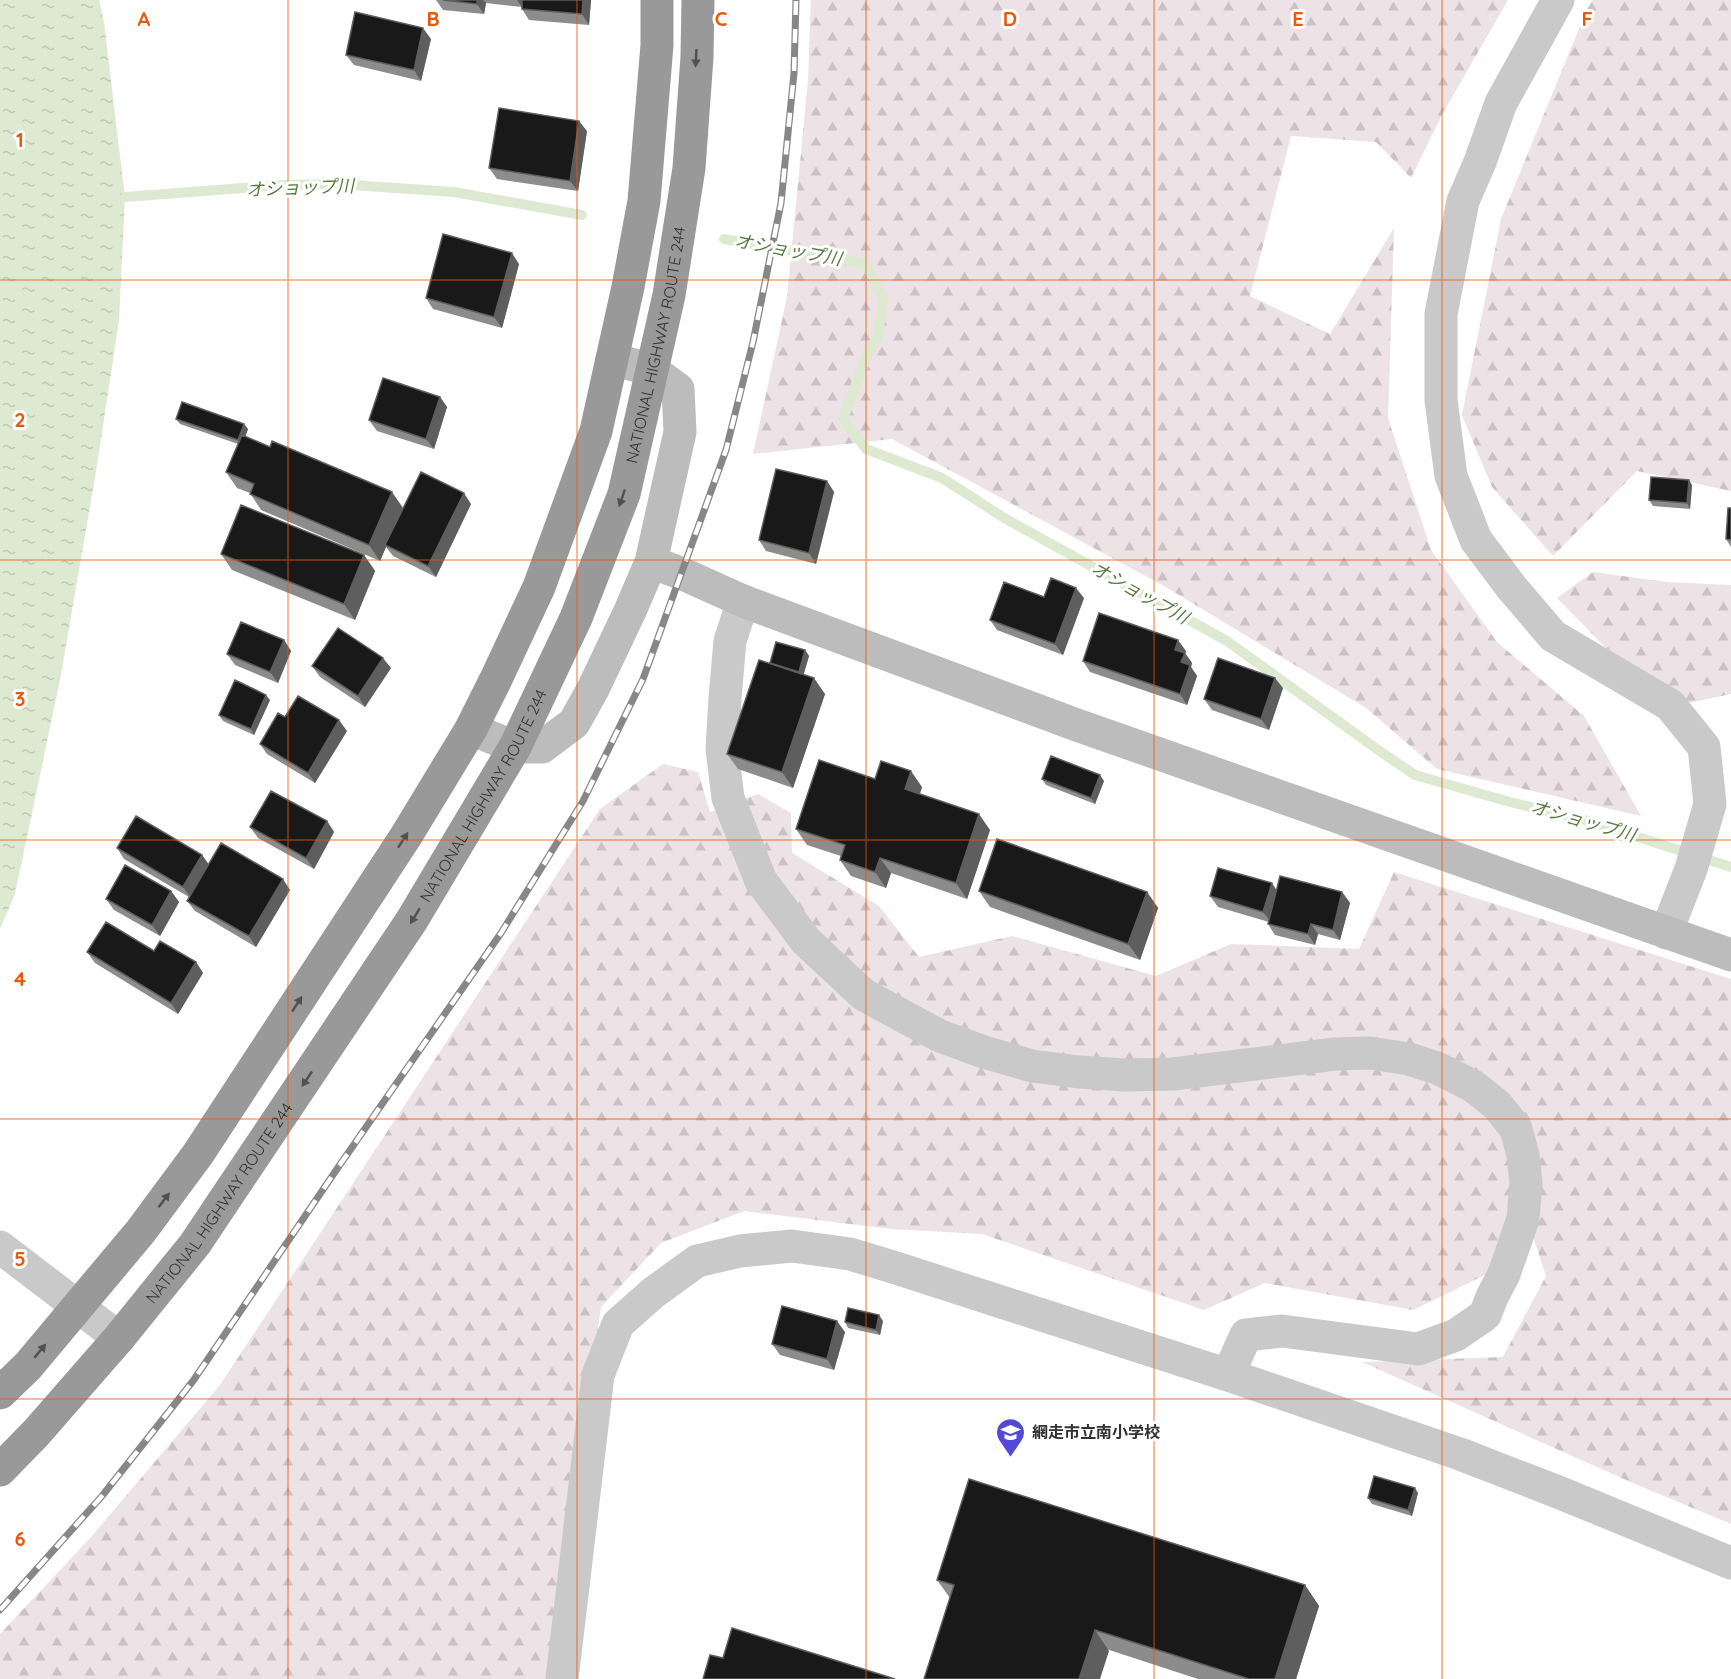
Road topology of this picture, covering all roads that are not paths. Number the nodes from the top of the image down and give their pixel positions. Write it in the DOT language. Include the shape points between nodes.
graph roads {
  1 [pos="657,0"];
  2 [pos="698,0"];
  3 [pos="1558,0"];
  4 [pos="612,359"];
  5 [pos="652,370"];
  6 [pos="651,562"];
  7 [pos="743,601"];
  8 [pos="471,729"];
  9 [pos="515,747"];
  10 [pos="1666,933"];
  11 [pos="1731,955"];
  12 [pos="0,1247"];
  13 [pos="77,1307"];
  14 [pos="119,1338"];
  15 [pos="1228,1375"];
  16 [pos="0,1393"];
  17 [pos="0,1470"];
  18 [pos="1731,1563"];
  19 [pos="562,1679"];
  1 -- 4 [label="highway" via="644,201"];
  2 -- 5 [label="highway, NATIONAL HIGHWAY ROUTE 244, one-way" via="689,168 669,295"];
  3 -- 10 [label="street" via="1501,103 1463,201 1441,314 1441,400 1450,476 1476,540 1512,588 1553,636 1670,705 1704,747 1710,804 1691,869"];
  4 -- 5 [label="street"];
  4 -- 8 [label="highway" via="596,431 539,588"];
  5 -- 6 [label="street" via="678,389 680,432"];
  5 -- 9 [label="highway, NATIONAL HIGHWAY ROUTE 244, one-way" via="624,494 576,618"];
  6 -- 7 [label="street"];
  6 -- 9 [label="street" via="574,723 542,747"];
  7 -- 10 [label="street" via="1086,728"];
  7 -- 15 [label="street" via="730,640 722,750 728,798 761,881 806,941 864,995 940,1036 984,1052 1032,1066 1079,1072 1125,1076 1173,1074 1335,1054 1370,1053 1409,1059 1473,1086 1497,1105 1516,1129 1525,1174 1523,1219 1485,1315 1456,1335 1418,1348 1282,1331 1246,1335"];
  8 -- 9 [label="street"];
  13 -- 8 [label="highway, one-way" via="141,1231 198,1154 406,836"];
  9 -- 14 [label="highway, NATIONAL HIGHWAY ROUTE 244, one-way" via="412,920 351,1013 195,1244"];
  10 -- 11 [label="street"];
  12 -- 13 [label="street"];
  13 -- 14 [label="street"];
  16 -- 13 [label="highway, one-way"];
  14 -- 17 [label="highway, NATIONAL HIGHWAY ROUTE 244"];
  15 -- 18 [label="street" via="1460,1454"];
  15 -- 19 [label="street" via="850,1254 792,1246 740,1251 697,1262 618,1324 598,1376"];
}
